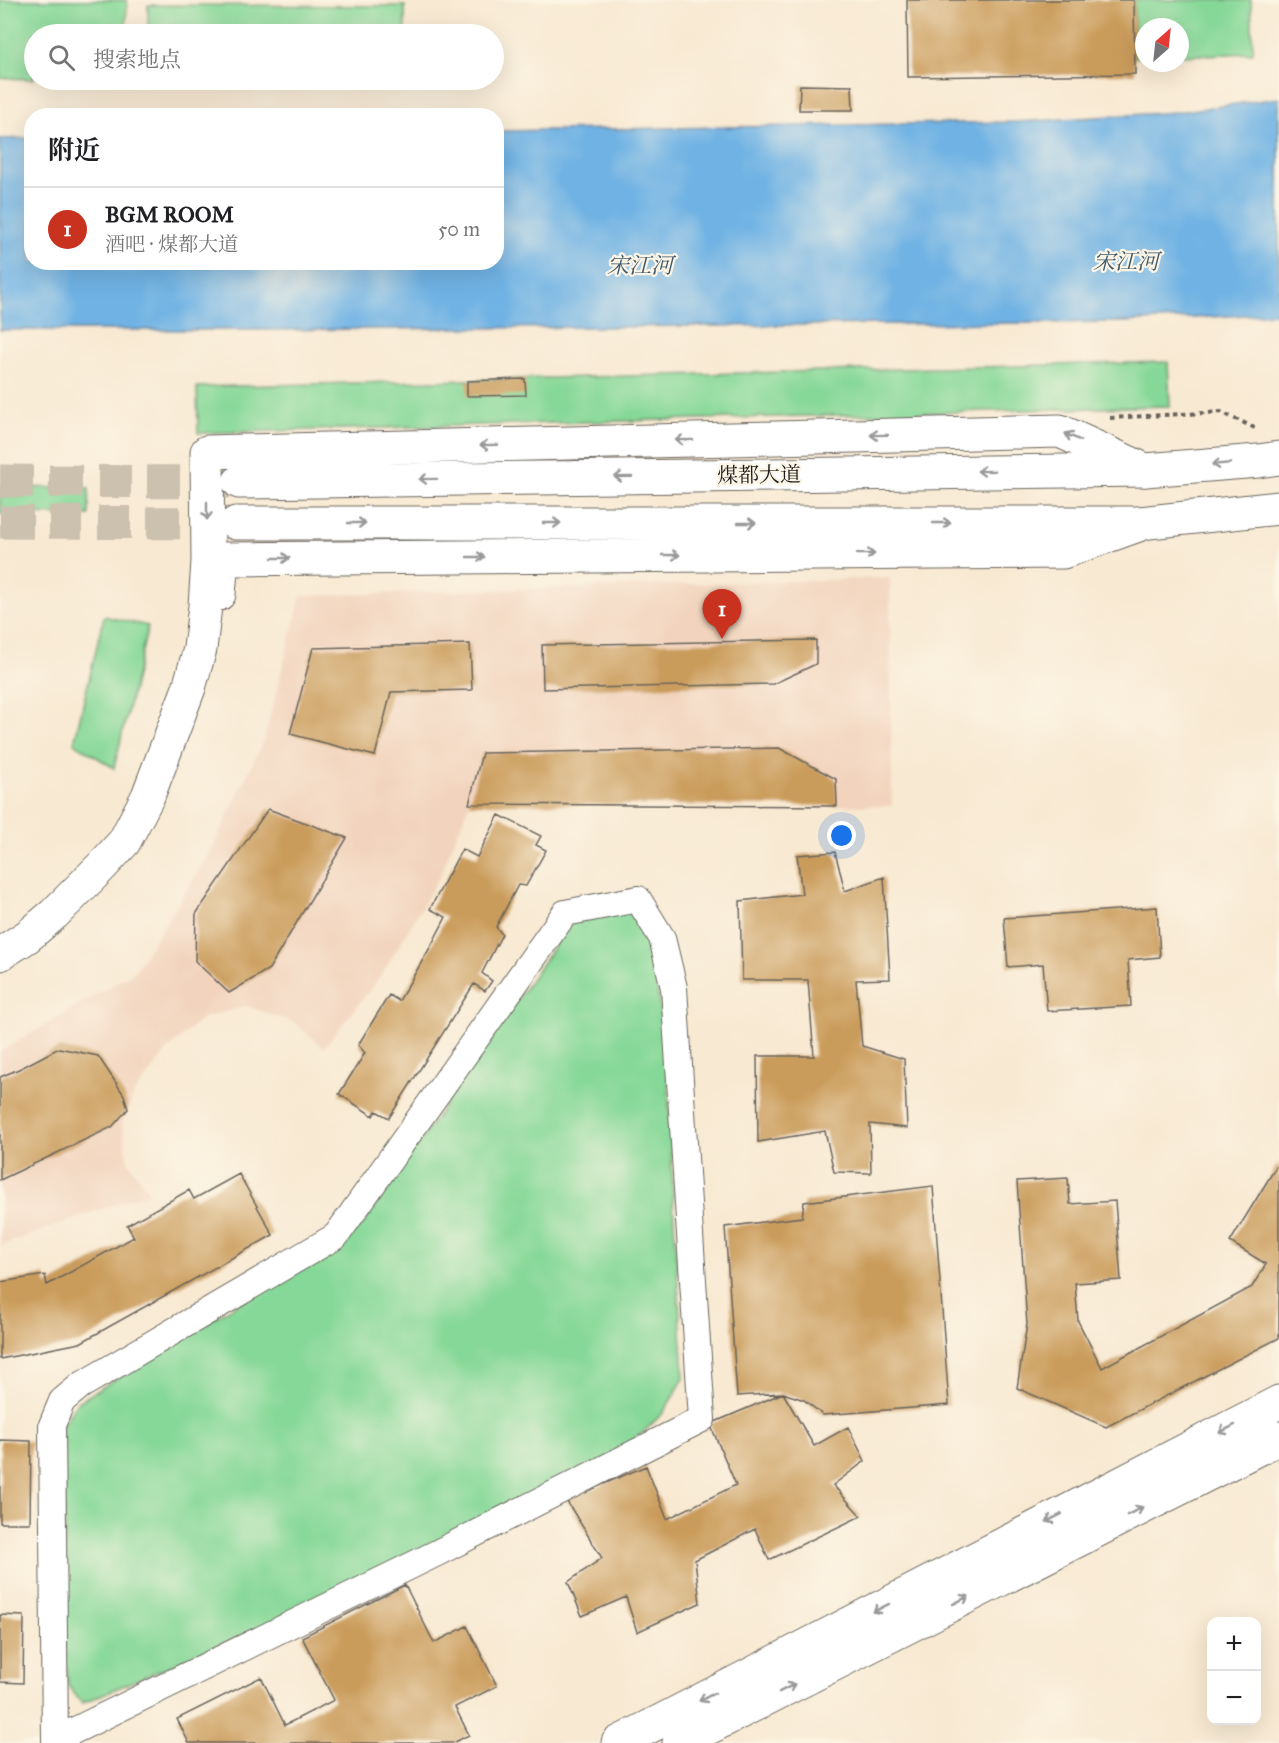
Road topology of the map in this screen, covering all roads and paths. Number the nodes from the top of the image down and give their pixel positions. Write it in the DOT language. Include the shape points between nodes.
graph roads {
  1 [pos="1279,458"];
  2 [pos="1145,470"];
  3 [pos="239,482"];
  4 [pos="1279,508"];
  5 [pos="1146,522"];
  6 [pos="236,523"];
  7 [pos="0,954"];
  8 [pos="0,976"];
  9 [pos="1279,1402"];
  10 [pos="1279,1438"];
  11 [pos="55,1742"];
  12 [pos="618,1743"];
  13 [pos="679,1743"];
  1 -- 2 [label="street, 煤都大道, one-way"];
  2 -- 3 [label="street, 煤都大道, one-way"];
  2 -- 7 [label="street, one-way" via="1060,431 207,452 208,561 200,649 148,796 124,842 102,866 54,914"];
  4 -- 5 [label="street"];
  6 -- 5 [label="street, one-way"];
  8 -- 5 [label="street, one-way" via="54,937 124,865 173,768 192,716 214,636 222,559 1063,552"];
  9 -- 12 [label="street, one-way"];
  13 -- 10 [label="street, one-way"];
  11 -- 11 [label="street" via="52,1425 62,1401 80,1386 336,1236 565,913 638,899 662,938 674,988 702,1419"];
}
